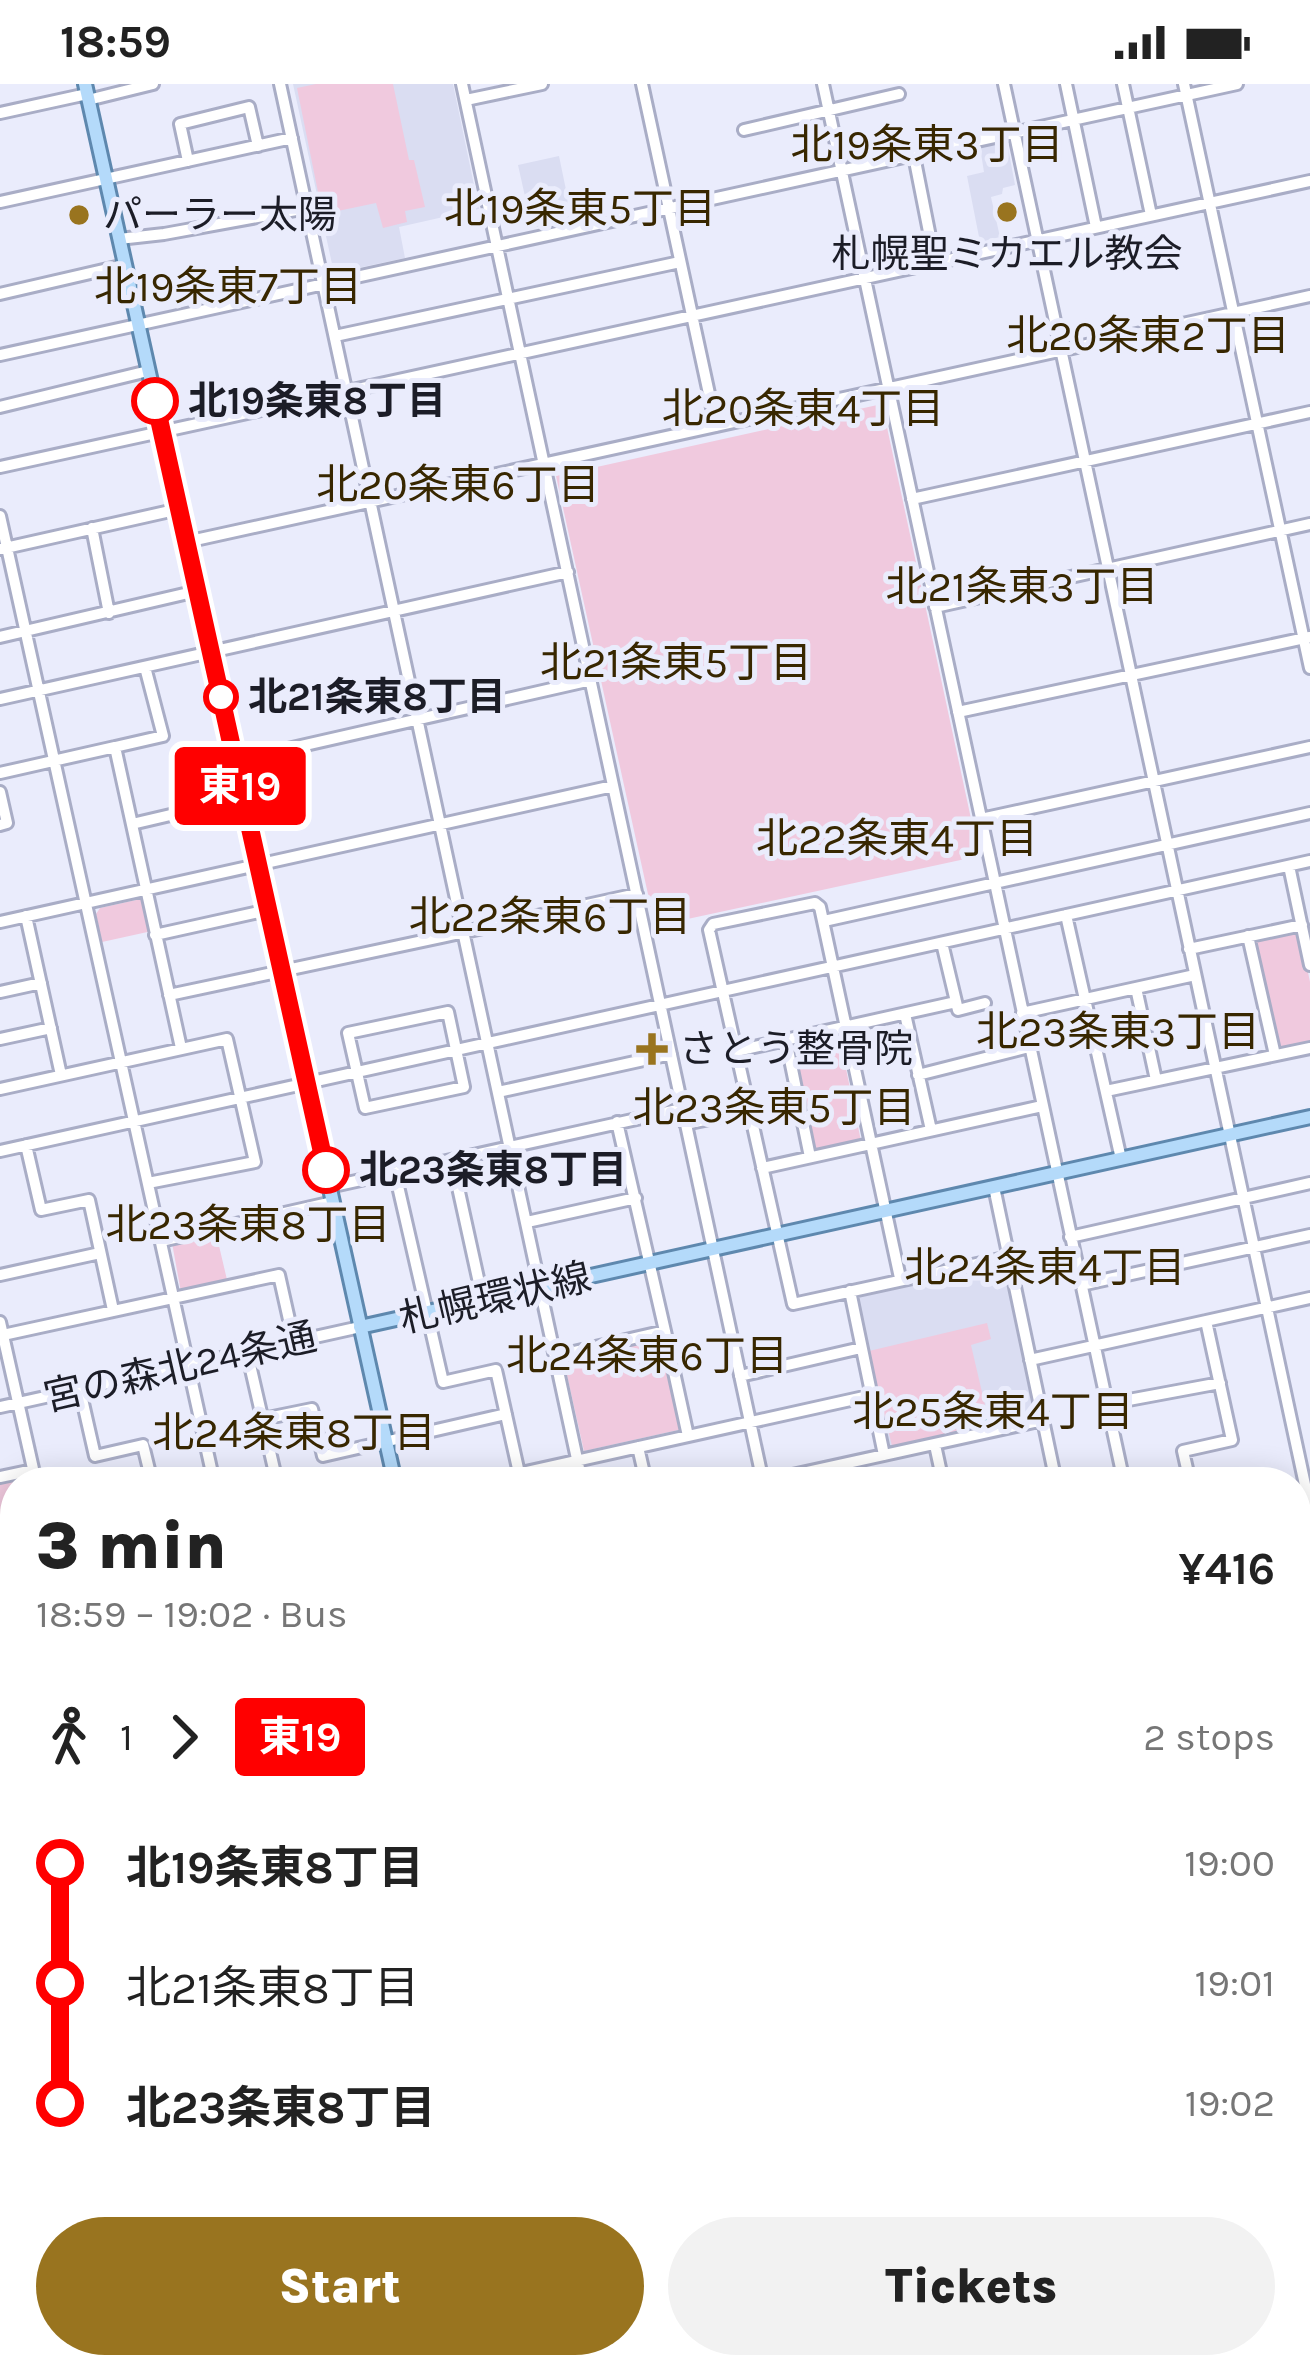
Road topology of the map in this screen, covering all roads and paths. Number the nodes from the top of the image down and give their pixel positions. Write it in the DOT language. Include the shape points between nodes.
graph roads {
  1 [pos="153,84"];
  2 [pos="280,84"];
  3 [pos="462,84"];
  4 [pos="542,84"];
  5 [pos="642,84"];
  6 [pos="823,84"];
  7 [pos="1004,84"];
  8 [pos="1066,84"];
  9 [pos="1123,84"];
  10 [pos="1237,84"];
  11 [pos="1185,90"];
  12 [pos="87,93"];
  13 [pos="899,94"];
  14 [pos="466,100"];
  15 [pos="1128,108"];
  16 [pos="828,110"];
  17 [pos="0,113"];
  18 [pos="1073,119"];
  19 [pos="744,130"];
  20 [pos="1015,133"];
  21 [pos="292,138"];
  22 [pos="258,146"];
  23 [pos="914,156"];
  24 [pos="188,160"];
  25 [pos="842,171"];
  26 [pos="106,179"];
  27 [pos="1310,181"];
  28 [pos="0,202"];
  29 [pos="1209,202"];
  30 [pos="308,208"];
  31 [pos="669,208"];
  32 [pos="1151,215"];
  33 [pos="1096,227"];
  34 [pos="119,238"];
  35 [pos="1038,240"];
  36 [pos="496,246"];
  37 [pos="680,262"];
  38 [pos="935,262"];
  39 [pos="125,266"];
  40 [pos="862,280"];
  41 [pos="325,284"];
  42 [pos="0,294"];
  43 [pos="1310,296"];
  44 [pos="508,299"];
  45 [pos="1232,312"];
  46 [pos="692,315"];
  47 [pos="138,325"];
  48 [pos="335,336"];
  49 [pos="1062,350"];
  50 [pos="520,354"];
  51 [pos="0,355"];
  52 [pos="148,371"];
  53 [pos="888,388"];
  54 [pos="347,392"];
  55 [pos="0,407"];
  56 [pos="1310,412"];
  57 [pos="1257,423"];
  58 [pos="716,426"];
  59 [pos="162,432"];
  60 [pos="1085,462"];
  61 [pos="544,464"];
  62 [pos="0,467"];
  63 [pos="912,500"];
  64 [pos="371,501"];
  65 [pos="179,509"];
  66 [pos="0,516"];
  67 [pos="1310,524"];
  68 [pos="92,528"];
  69 [pos="1280,530"];
  70 [pos="186,542"];
  71 [pos="4,548"];
  72 [pos="1108,568"];
  73 [pos="568,572"];
  74 [pos="197,591"];
  75 [pos="935,607"];
  76 [pos="395,612"];
  77 [pos="109,613"];
  78 [pos="25,631"];
  79 [pos="0,637"];
  80 [pos="1306,637"];
  81 [pos="211,653"];
  82 [pos="145,667"];
  83 [pos="1310,668"];
  84 [pos="1131,675"];
  85 [pos="591,680"];
  86 [pos="39,690"];
  87 [pos="0,699"];
  88 [pos="958,712"];
  89 [pos="418,717"];
  90 [pos="115,747"];
  91 [pos="1310,747"];
  92 [pos="56,760"];
  93 [pos="235,761"];
  94 [pos="0,773"];
  95 [pos="1153,781"];
  96 [pos="614,786"];
  97 [pos="0,792"];
  98 [pos="243,797"];
  99 [pos="1310,813"];
  100 [pos="981,819"];
  101 [pos="132,824"];
  102 [pos="0,825"];
  103 [pos="441,826"];
  104 [pos="1167,844"];
  105 [pos="1310,861"];
  106 [pos="258,865"];
  107 [pos="1289,866"];
  108 [pos="994,882"];
  109 [pos="145,890"];
  110 [pos="1177,890"];
  111 [pos="637,894"];
  112 [pos="86,903"];
  113 [pos="268,910"];
  114 [pos="1066,915"];
  115 [pos="26,916"];
  116 [pos="1,919"];
  117 [pos="824,922"];
  118 [pos="1302,925"];
  119 [pos="1004,928"];
  120 [pos="155,934"];
  121 [pos="463,934"];
  122 [pos="1248,937"];
  123 [pos="942,943"];
  124 [pos="1189,949"];
  125 [pos="1310,965"];
  126 [pos="832,967"];
  127 [pos="282,971"];
  128 [pos="1195,975"];
  129 [pos="41,983"];
  130 [pos="1136,988"];
  131 [pos="0,992"];
  132 [pos="723,992"];
  133 [pos="170,995"];
  134 [pos="1085,999"];
  135 [pos="956,1002"];
  136 [pos="985,1004"];
  137 [pos="660,1005"];
  138 [pos="1022,1013"];
  139 [pos="905,1014"];
  140 [pos="845,1027"];
  141 [pos="51,1028"];
  142 [pos="0,1040"];
  143 [pos="786,1040"];
  144 [pos="488,1043"];
  145 [pos="1029,1047"];
  146 [pos="181,1048"];
  147 [pos="1310,1048"];
  148 [pos="456,1050"];
  149 [pos="736,1051"];
  150 [pos="671,1054"];
  151 [pos="1274,1055"];
  152 [pos="120,1061"];
  153 [pos="1215,1068"];
  154 [pos="357,1073"];
  155 [pos="918,1075"];
  156 [pos="61,1076"];
  157 [pos="1156,1080"];
  158 [pos="307,1084"];
  159 [pos="0,1089"];
  160 [pos="1106,1091"];
  161 [pos="498,1092"];
  162 [pos="241,1098"];
  163 [pos="1042,1106"];
  164 [pos="682,1109"];
  165 [pos="749,1111"];
  166 [pos="1310,1117"];
  167 [pos="135,1121"];
  168 [pos="617,1122"];
  169 [pos="685,1124"];
  170 [pos="931,1130"];
  171 [pos="1229,1135"];
  172 [pos="870,1143"];
  173 [pos="26,1145"];
  174 [pos="511,1148"];
  175 [pos="0,1151"];
  176 [pos="810,1157"];
  177 [pos="1121,1159"];
  178 [pos="452,1160"];
  179 [pos="762,1168"];
  180 [pos="395,1173"];
  181 [pos="1056,1174"];
  182 [pos="148,1183"];
  183 [pos="1310,1183"];
  184 [pos="994,1187"];
  185 [pos="331,1194"];
  186 [pos="636,1198"];
  187 [pos="1243,1198"];
  188 [pos="885,1212"];
  189 [pos="527,1222"];
  190 [pos="1310,1235"];
  191 [pos="775,1236"];
  192 [pos="1070,1237"];
  193 [pos="161,1240"];
  194 [pos="1253,1247"];
  195 [pos="712,1250"];
  196 [pos="100,1252"];
  197 [pos="1009,1257"];
  198 [pos="650,1263"];
  199 [pos="0,1276"];
  200 [pos="900,1278"];
  201 [pos="1081,1285"];
  202 [pos="541,1288"];
  203 [pos="850,1291"];
  204 [pos="173,1298"];
  205 [pos="1310,1298"];
  206 [pos="483,1300"];
  207 [pos="1267,1307"];
  208 [pos="113,1310"];
  209 [pos="426,1313"];
  210 [pos="1206,1321"];
  211 [pos="360,1328"];
  212 [pos="2,1329"];
  213 [pos="665,1331"];
  214 [pos="294,1342"];
  215 [pos="1094,1346"];
  216 [pos="861,1348"];
  217 [pos="247,1352"];
  218 [pos="556,1356"];
  219 [pos="1030,1360"];
  220 [pos="189,1365"];
  221 [pos="740,1376"];
  222 [pos="1220,1383"];
  223 [pos="80,1390"];
  224 [pos="873,1395"];
  225 [pos="18,1404"];
  226 [pos="1106,1404"];
  227 [pos="0,1407"];
  228 [pos="506,1414"];
  229 [pos="263,1419"];
  230 [pos="1042,1420"];
  231 [pos="750,1422"];
  232 [pos="688,1436"];
  233 [pos="386,1440"];
  234 [pos="935,1445"];
  235 [pos="638,1447"];
  236 [pos="884,1455"];
  237 [pos="578,1460"];
  238 [pos="33,1467"];
  239 [pos="148,1467"];
  240 [pos="211,1467"];
  241 [pos="274,1467"];
  242 [pos="392,1467"];
  243 [pos="518,1467"];
  244 [pos="555,1467"];
  245 [pos="579,1467"];
  246 [pos="643,1467"];
  247 [pos="759,1467"];
  248 [pos="851,1467"];
  249 [pos="940,1467"];
  250 [pos="1053,1467"];
  251 [pos="1121,1467"];
  252 [pos="1187,1467"];
  253 [pos="1299,1467"];
  1 -- 12 [label="street"];
  2 -- 21 [label="street"];
  3 -- 14 [label="street"];
  4 -- 14 [label="street"];
  5 -- 31 [label="street"];
  6 -- 16 [label="street"];
  7 -- 20 [label="street"];
  8 -- 18 [label="street"];
  9 -- 15 [label="street"];
  10 -- 11 [label="street"];
  11 -- 15 [label="street"];
  11 -- 29 [label="street"];
  12 -- 17 [label="street"];
  12 -- 26 [label="main road, 札幌環状線"];
  13 -- 16 [label="street"];
  14 -- 36 [label="street"];
  15 -- 18 [label="street"];
  15 -- 32 [label="street"];
  16 -- 19 [label="street"];
  16 -- 25 [label="street"];
  18 -- 20 [label="street"];
  18 -- 33 [label="street"];
  20 -- 23 [label="street"];
  20 -- 35 [label="street"];
  21 -- 22 [label="street"];
  21 -- 30 [label="street"];
  22 -- 24 [label="street"];
  22 -- 24 [label="street" via="249,107 180,124"];
  23 -- 25 [label="street"];
  23 -- 38 [label="street"];
  24 -- 26 [label="street"];
  25 -- 31 [label="street"];
  25 -- 40 [label="street"];
  26 -- 28 [label="street"];
  26 -- 34 [label="main road, 札幌環状線"];
  27 -- 29 [label="street"];
  29 -- 32 [label="street"];
  29 -- 45 [label="street"];
  30 -- 34 [label="street"];
  30 -- 41 [label="street"];
  31 -- 36 [label="street"];
  31 -- 37 [label="street"];
  32 -- 33 [label="street"];
  33 -- 35 [label="street"];
  34 -- 39 [label="main road, 札幌環状線"];
  35 -- 38 [label="street"];
  35 -- 49 [label="street"];
  36 -- 41 [label="street"];
  36 -- 44 [label="street"];
  37 -- 44 [label="street"];
  37 -- 46 [label="street"];
  38 -- 40 [label="street"];
  39 -- 42 [label="street"];
  39 -- 47 [label="main road, 札幌環状線"];
  40 -- 46 [label="street"];
  40 -- 53 [label="street"];
  41 -- 47 [label="street"];
  41 -- 48 [label="street"];
  43 -- 45 [label="street"];
  44 -- 48 [label="street"];
  44 -- 50 [label="street"];
  45 -- 49 [label="street"];
  45 -- 57 [label="street"];
  46 -- 50 [label="street"];
  46 -- 58 [label="street"];
  47 -- 51 [label="street"];
  47 -- 52 [label="main road, 札幌環状線"];
  48 -- 54 [label="street"];
  49 -- 53 [label="street"];
  49 -- 60 [label="street"];
  50 -- 54 [label="street"];
  50 -- 61 [label="street"];
  52 -- 55 [label="street"];
  52 -- 59 [label="main road, 札幌環状線"];
  53 -- 58 [label="street"];
  53 -- 63 [label="street"];
  54 -- 59 [label="street"];
  54 -- 64 [label="street"];
  56 -- 57 [label="street"];
  57 -- 60 [label="street"];
  57 -- 69 [label="street"];
  58 -- 61 [label="street"];
  59 -- 62 [label="street"];
  59 -- 65 [label="main road, 札幌環状線"];
  60 -- 63 [label="street"];
  60 -- 72 [label="street"];
  61 -- 64 [label="street"];
  61 -- 73 [label="street"];
  63 -- 75 [label="street"];
  64 -- 70 [label="street"];
  64 -- 76 [label="street"];
  65 -- 68 [label="street"];
  65 -- 70 [label="main road, 札幌環状線"];
  66 -- 71 [label="street"];
  67 -- 69 [label="street"];
  68 -- 71 [label="street"];
  68 -- 77 [label="street"];
  69 -- 72 [label="street"];
  69 -- 80 [label="street"];
  70 -- 74 [label="main road, 札幌環状線"];
  71 -- 78 [label="street"];
  72 -- 75 [label="street"];
  72 -- 84 [label="street"];
  73 -- 76 [label="street"];
  73 -- 85 [label="street"];
  74 -- 77 [label="street"];
  74 -- 81 [label="main road, 札幌環状線"];
  75 -- 88 [label="street"];
  76 -- 81 [label="street"];
  76 -- 89 [label="street"];
  77 -- 78 [label="street"];
  78 -- 79 [label="street"];
  78 -- 86 [label="street"];
  80 -- 83 [label="street"];
  80 -- 84 [label="street"];
  81 -- 82 [label="street"];
  81 -- 93 [label="main road, 札幌環状線"];
  82 -- 86 [label="street"];
  82 -- 90 [label="street" via="163,736"];
  84 -- 88 [label="street"];
  84 -- 95 [label="street"];
  85 -- 89 [label="street"];
  85 -- 96 [label="street"];
  86 -- 87 [label="street"];
  86 -- 92 [label="street"];
  88 -- 100 [label="street"];
  89 -- 93 [label="street"];
  89 -- 103 [label="street"];
  90 -- 92 [label="street"];
  90 -- 101 [label="street"];
  91 -- 95 [label="street"];
  92 -- 94 [label="street"];
  92 -- 112 [label="street"];
  93 -- 98 [label="main road, 札幌環状線"];
  95 -- 100 [label="street"];
  95 -- 104 [label="street"];
  96 -- 103 [label="street"];
  96 -- 111 [label="street"];
  97 -- 102 [label="street" via="7,823"];
  98 -- 101 [label="street"];
  98 -- 106 [label="main road, 札幌環状線"];
  99 -- 104 [label="street"];
  100 -- 108 [label="street"];
  101 -- 109 [label="street"];
  103 -- 106 [label="street"];
  103 -- 121 [label="street"];
  104 -- 108 [label="street"];
  104 -- 110 [label="street"];
  105 -- 107 [label="street"];
  106 -- 109 [label="street"];
  106 -- 113 [label="main road, 札幌環状線"];
  107 -- 110 [label="street"];
  107 -- 118 [label="street"];
  108 -- 117 [label="street"];
  108 -- 119 [label="street"];
  109 -- 112 [label="street"];
  109 -- 120 [label="street"];
  110 -- 114 [label="street"];
  110 -- 124 [label="street"];
  111 -- 121 [label="street"];
  111 -- 137 [label="street"];
  112 -- 115 [label="street"];
  112 -- 152 [label="street"];
  113 -- 120 [label="street"];
  113 -- 127 [label="main road, 札幌環状線"];
  114 -- 119 [label="street"];
  114 -- 134 [label="street"];
  115 -- 116 [label="street"];
  115 -- 129 [label="street"];
  117 -- 126 [label="street"];
  117 -- 132 [label="street" via="815,903 713,925"];
  118 -- 122 [label="street"];
  118 -- 125 [label="street"];
  119 -- 123 [label="street"];
  119 -- 138 [label="street"];
  120 -- 133 [label="street"];
  121 -- 127 [label="street"];
  121 -- 144 [label="street"];
  122 -- 124 [label="street"];
  122 -- 151 [label="street"];
  123 -- 126 [label="street"];
  123 -- 135 [label="street"];
  124 -- 128 [label="street"];
  126 -- 132 [label="street"];
  126 -- 140 [label="street"];
  127 -- 133 [label="street"];
  127 -- 158 [label="main road, 札幌環状線"];
  128 -- 130 [label="street"];
  128 -- 153 [label="street"];
  129 -- 131 [label="street"];
  129 -- 141 [label="street"];
  130 -- 134 [label="street"];
  130 -- 157 [label="street"];
  132 -- 137 [label="street"];
  132 -- 149 [label="street"];
  133 -- 146 [label="street"];
  134 -- 138 [label="street"];
  134 -- 160 [label="street"];
  135 -- 136 [label="street" via="958,1010"];
  135 -- 139 [label="street"];
  137 -- 144 [label="street"];
  137 -- 150 [label="street"];
  138 -- 145 [label="street"];
  139 -- 140 [label="street"];
  139 -- 155 [label="street"];
  140 -- 143 [label="street"];
  140 -- 172 [label="street"];
  141 -- 142 [label="street"];
  141 -- 156 [label="street"];
  143 -- 149 [label="street"];
  143 -- 176 [label="street"];
  144 -- 148 [label="street"];
  144 -- 161 [label="street"];
  145 -- 155 [label="street"];
  145 -- 163 [label="street"];
  146 -- 152 [label="street"];
  146 -- 162 [label="street" via="227,1039"];
  147 -- 151 [label="street"];
  148 -- 154 [label="street"];
  148 -- 154 [label="street" via="464,1087 365,1108"];
  148 -- 154 [label="street" via="448,1012 348,1033"];
  149 -- 165 [label="street"];
  150 -- 161 [label="street"];
  150 -- 164 [label="street"];
  151 -- 153 [label="street"];
  152 -- 156 [label="street"];
  152 -- 167 [label="street"];
  153 -- 157 [label="street"];
  153 -- 171 [label="street"];
  154 -- 158 [label="street"];
  155 -- 170 [label="street"];
  156 -- 159 [label="street"];
  157 -- 160 [label="street"];
  158 -- 162 [label="street"];
  158 -- 185 [label="main road, 札幌環状線"];
  160 -- 177 [label="street"];
  161 -- 174 [label="street"];
  162 -- 167 [label="street"];
  162 -- 182 [label="street" via="255,1162"];
  163 -- 170 [label="street"];
  163 -- 181 [label="street"];
  164 -- 168 [label="street"];
  164 -- 169 [label="street"];
  165 -- 169 [label="street"];
  165 -- 179 [label="street"];
  166 -- 171 [label="main road, 札幌環状線"];
  167 -- 173 [label="street"];
  167 -- 182 [label="street"];
  168 -- 174 [label="street"];
  168 -- 186 [label="street"];
  169 -- 195 [label="street"];
  170 -- 172 [label="street"];
  171 -- 177 [label="main road, 札幌環状線"];
  171 -- 187 [label="street"];
  172 -- 176 [label="street"];
  172 -- 188 [label="street"];
  173 -- 175 [label="street"];
  173 -- 196 [label="street" via="41,1210 89,1199"];
  174 -- 178 [label="street"];
  174 -- 189 [label="street"];
  176 -- 179 [label="street"];
  177 -- 181 [label="main road, 札幌環状線"];
  178 -- 180 [label="street"];
  178 -- 206 [label="street"];
  179 -- 191 [label="street"];
  180 -- 185 [label="street"];
  180 -- 209 [label="street"];
  181 -- 184 [label="main road, 札幌環状線"];
  181 -- 192 [label="street"];
  182 -- 193 [label="street"];
  183 -- 187 [label="street"];
  184 -- 188 [label="main road, 札幌環状線"];
  184 -- 197 [label="street"];
  185 -- 193 [label="street"];
  185 -- 211 [label="main road, 札幌環状線"];
  186 -- 189 [label="street"];
  186 -- 198 [label="street"];
  187 -- 192 [label="street"];
  187 -- 194 [label="street"];
  188 -- 191 [label="main road, 札幌環状線"];
  188 -- 200 [label="street"];
  189 -- 202 [label="street"];
  190 -- 194 [label="street"];
  191 -- 195 [label="main road, 札幌環状線"];
  191 -- 203 [label="street" via="793,1304"];
  192 -- 201 [label="street"];
  193 -- 204 [label="street"];
  194 -- 201 [label="street"];
  194 -- 207 [label="street"];
  195 -- 198 [label="main road, 札幌環状線"];
  195 -- 221 [label="street"];
  196 -- 199 [label="street"];
  196 -- 208 [label="street"];
  197 -- 200 [label="street"];
  197 -- 219 [label="street"];
  198 -- 202 [label="main road, 札幌環状線"];
  198 -- 213 [label="street"];
  200 -- 203 [label="street"];
  201 -- 215 [label="street"];
  202 -- 206 [label="main road, 札幌環状線"];
  202 -- 218 [label="street"];
  203 -- 216 [label="street"];
  204 -- 208 [label="street"];
  204 -- 214 [label="street" via="279,1275"];
  204 -- 220 [label="street"];
  205 -- 207 [label="street"];
  206 -- 209 [label="main road, 札幌環状線"];
  207 -- 210 [label="street"];
  207 -- 253 [label="street"];
  208 -- 212 [label="street"];
  209 -- 211 [label="main road, 札幌環状線"];
  209 -- 228 [label="street" via="443,1382 496,1370"];
  210 -- 215 [label="street"];
  210 -- 222 [label="street"];
  211 -- 214 [label="street, 宮の森北24条通"];
  211 -- 233 [label="main road"];
  212 -- 225 [label="street"];
  213 -- 218 [label="street"];
  213 -- 232 [label="street"];
  214 -- 217 [label="street, 宮の森北24条通"];
  215 -- 219 [label="street"];
  215 -- 226 [label="street"];
  216 -- 221 [label="street"];
  216 -- 224 [label="street"];
  217 -- 220 [label="street, 宮の森北24条通"];
  217 -- 229 [label="street"];
  218 -- 237 [label="street"];
  219 -- 230 [label="street"];
  220 -- 223 [label="street, 宮の森北24条通"];
  220 -- 240 [label="street"];
  221 -- 231 [label="street"];
  222 -- 226 [label="street"];
  222 -- 252 [label="street" via="1232,1439 1184,1451"];
  223 -- 225 [label="street, 宮の森北24条通"];
  223 -- 239 [label="street" via="95,1456 143,1445"];
  224 -- 231 [label="street"];
  224 -- 236 [label="street"];
  225 -- 227 [label="street, 宮の森北24条通"];
  225 -- 238 [label="street"];
  226 -- 251 [label="street"];
  228 -- 233 [label="street"];
  228 -- 243 [label="street"];
  229 -- 233 [label="street" via="312,1409 323,1456"];
  229 -- 241 [label="street"];
  230 -- 234 [label="street"];
  230 -- 250 [label="street"];
  231 -- 232 [label="street"];
  231 -- 247 [label="street"];
  232 -- 235 [label="street"];
  233 -- 242 [label="main road"];
  234 -- 236 [label="street"];
  234 -- 249 [label="street"];
  235 -- 237 [label="street"];
  235 -- 246 [label="street"];
  236 -- 248 [label="street"];
  237 -- 244 [label="street"];
  237 -- 245 [label="street"];
}
